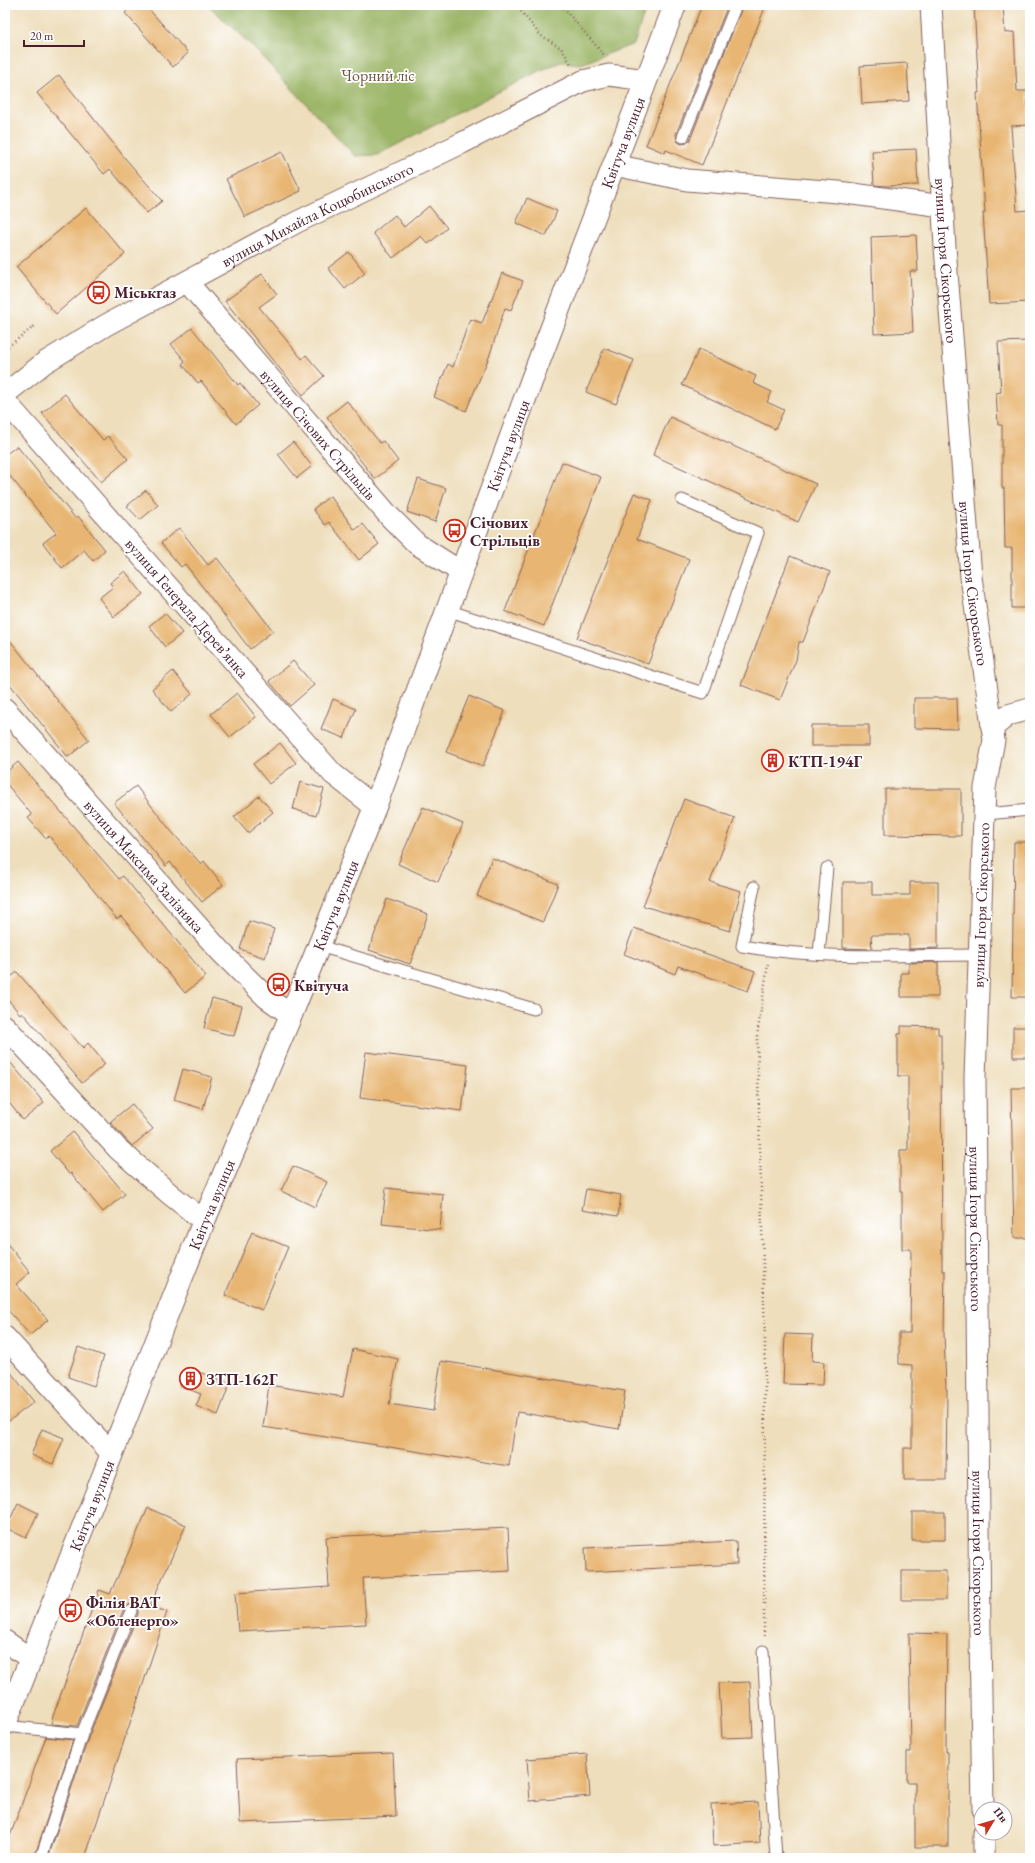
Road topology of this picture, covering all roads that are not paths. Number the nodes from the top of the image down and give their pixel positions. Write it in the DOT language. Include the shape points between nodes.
graph roads {
  1 [pos="675,5"];
  2 [pos="736,5"];
  3 [pos="931,5"];
  4 [pos="646,80"];
  5 [pos="683,137"];
  6 [pos="614,165"];
  7 [pos="943,206"];
  8 [pos="186,282"];
  9 [pos="5,394"];
  10 [pos="5,401"];
  11 [pos="682,500"];
  12 [pos="461,572"];
  13 [pos="447,610"];
  14 [pos="5,709"];
  15 [pos="1030,710"];
  16 [pos="992,728"];
  17 [pos="375,807"];
  18 [pos="1030,810"];
  19 [pos="985,814"];
  20 [pos="827,868"];
  21 [pos="754,887"];
  22 [pos="319,946"];
  23 [pos="819,954"];
  24 [pos="979,956"];
  25 [pos="534,1009"];
  26 [pos="291,1015"];
  27 [pos="5,1026"];
  28 [pos="204,1221"];
  29 [pos="5,1338"];
  30 [pos="111,1453"];
  31 [pos="131,1611"];
  32 [pos="5,1641"];
  33 [pos="764,1651"];
  34 [pos="32,1660"];
  35 [pos="5,1725"];
  36 [pos="82,1734"];
  37 [pos="983,1801"];
  38 [pos="984,1841"];
  39 [pos="41,1858"];
  40 [pos="776,1858"];
  41 [pos="984,1858"];
  1 -- 4 [label="street, Квітуча вулиця"];
  2 -- 5 [label="lane"];
  3 -- 7 [label="street, вулиця Ігоря Сікорського"];
  4 -- 6 [label="street, Квітуча вулиця"];
  4 -- 8 [label="street, вулиця Михайла Коцюбинського" via="609,75 583,81 462,143 297,222"];
  6 -- 7 [label="street" via="687,180 838,192"];
  6 -- 12 [label="street, Квітуча вулиця"];
  7 -- 16 [label="street, вулиця Ігоря Сікорського" via="971,577"];
  8 -- 9 [label="street, вулиця Михайла Коцюбинського" via="106,325 44,363"];
  8 -- 12 [label="street, вулиця Січових Стрільців" via="390,517 417,544"];
  10 -- 17 [label="street, вулиця Генерала Деревʼянка" via="333,774"];
  11 -- 13 [label="lane" via="758,533 703,694"];
  12 -- 13 [label="street, Квітуча вулиця"];
  13 -- 17 [label="street, Квітуча вулиця"];
  14 -- 26 [label="street, вулиця Максима Залізняка" via="220,951 267,998"];
  15 -- 16 [label="street" via="1008,714"];
  16 -- 19 [label="street, вулиця Ігоря Сікорського" via="994,740 985,788"];
  17 -- 22 [label="street, Квітуча вулиця"];
  18 -- 19 [label="lane"];
  19 -- 24 [label="street, вулиця Ігоря Сікорського"];
  20 -- 23 [label="lane"];
  21 -- 23 [label="lane" via="742,946 770,951"];
  22 -- 25 [label="lane"];
  22 -- 26 [label="street, Квітуча вулиця"];
  23 -- 24 [label="lane"];
  24 -- 37 [label="street, вулиця Ігоря Сікорського" via="975,1078"];
  26 -- 28 [label="street, Квітуча вулиця"];
  27 -- 28 [label="street" via="118,1149"];
  28 -- 30 [label="street, Квітуча вулиця"];
  29 -- 30 [label="street"];
  30 -- 34 [label="street, Квітуча вулиця"];
  31 -- 36 [label="lane"];
  32 -- 34 [label="street"];
  33 -- 40 [label="lane"];
  34 -- 35 [label="street, Квітуча вулиця"];
  35 -- 36 [label="lane"];
  36 -- 39 [label="lane"];
  38 -- 41 [label="street"];
}
